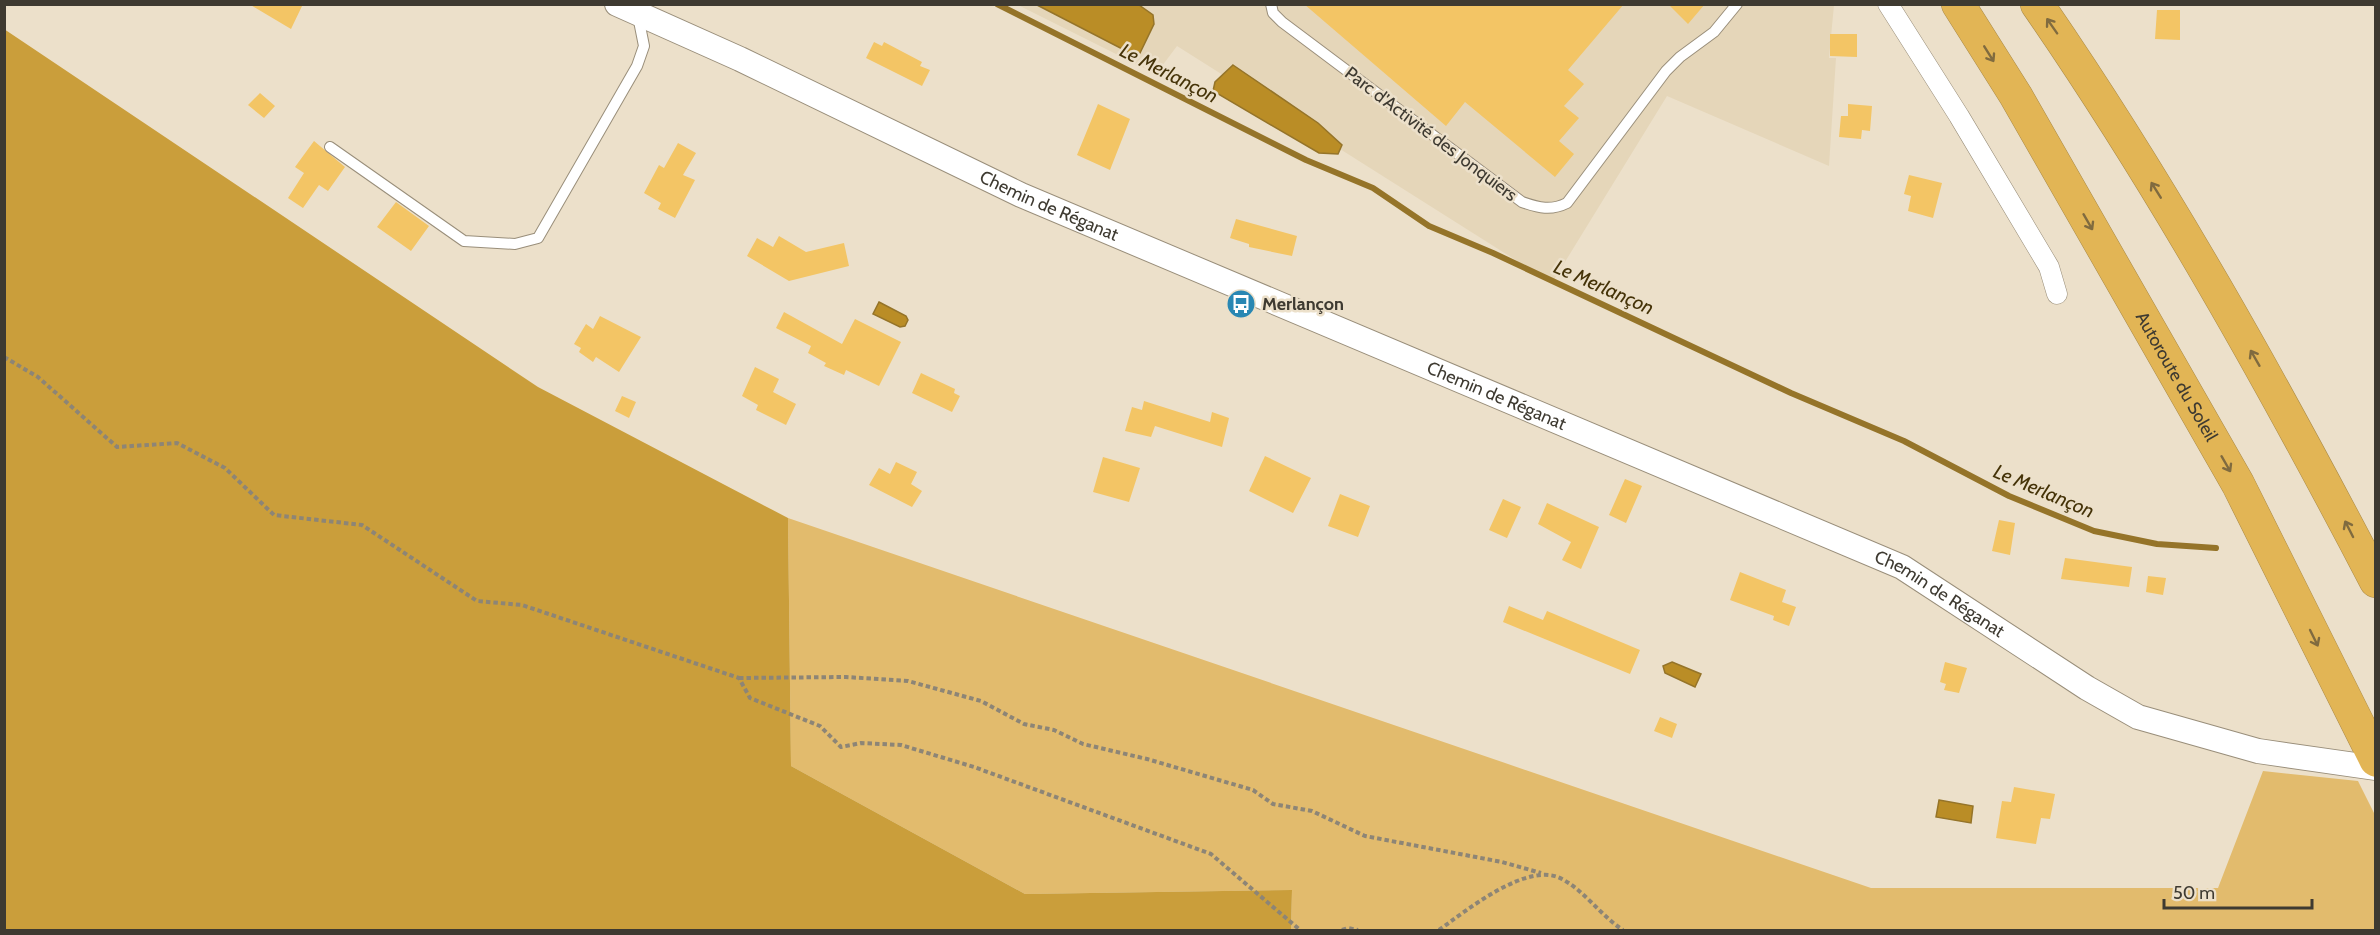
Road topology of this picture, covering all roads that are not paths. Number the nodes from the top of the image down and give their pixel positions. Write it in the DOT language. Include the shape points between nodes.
graph roads {
  1 [pos="617,4"];
  2 [pos="1271,4"];
  3 [pos="1737,4"];
  4 [pos="1888,4"];
  5 [pos="1958,4"];
  6 [pos="2037,4"];
  7 [pos="638,15"];
  8 [pos="330,147"];
  9 [pos="2057,294"];
  10 [pos="2376,581"];
  11 [pos="2376,760"];
  12 [pos="2376,768"];
  1 -- 7 [label="street, Chemin de Réganat"];
  2 -- 3 [label="lane, Parc d'Activité des Jonquiers" via="1282,22 1522,202 1555,209 1567,203 1666,71 1714,32"];
  4 -- 9 [label="street" via="2049,267"];
  5 -- 11 [label="highway, Autoroute du Soleil, one-way" via="2016,96 2238,484"];
  10 -- 6 [label="highway, one-way" via="2300,435 2188,242"];
  7 -- 8 [label="lane" via="644,46 637,66 538,238 515,244 464,241"];
  7 -- 12 [label="street, Chemin de Réganat" via="740,59 1021,195 1902,567 2138,717 2247,748"];
}
